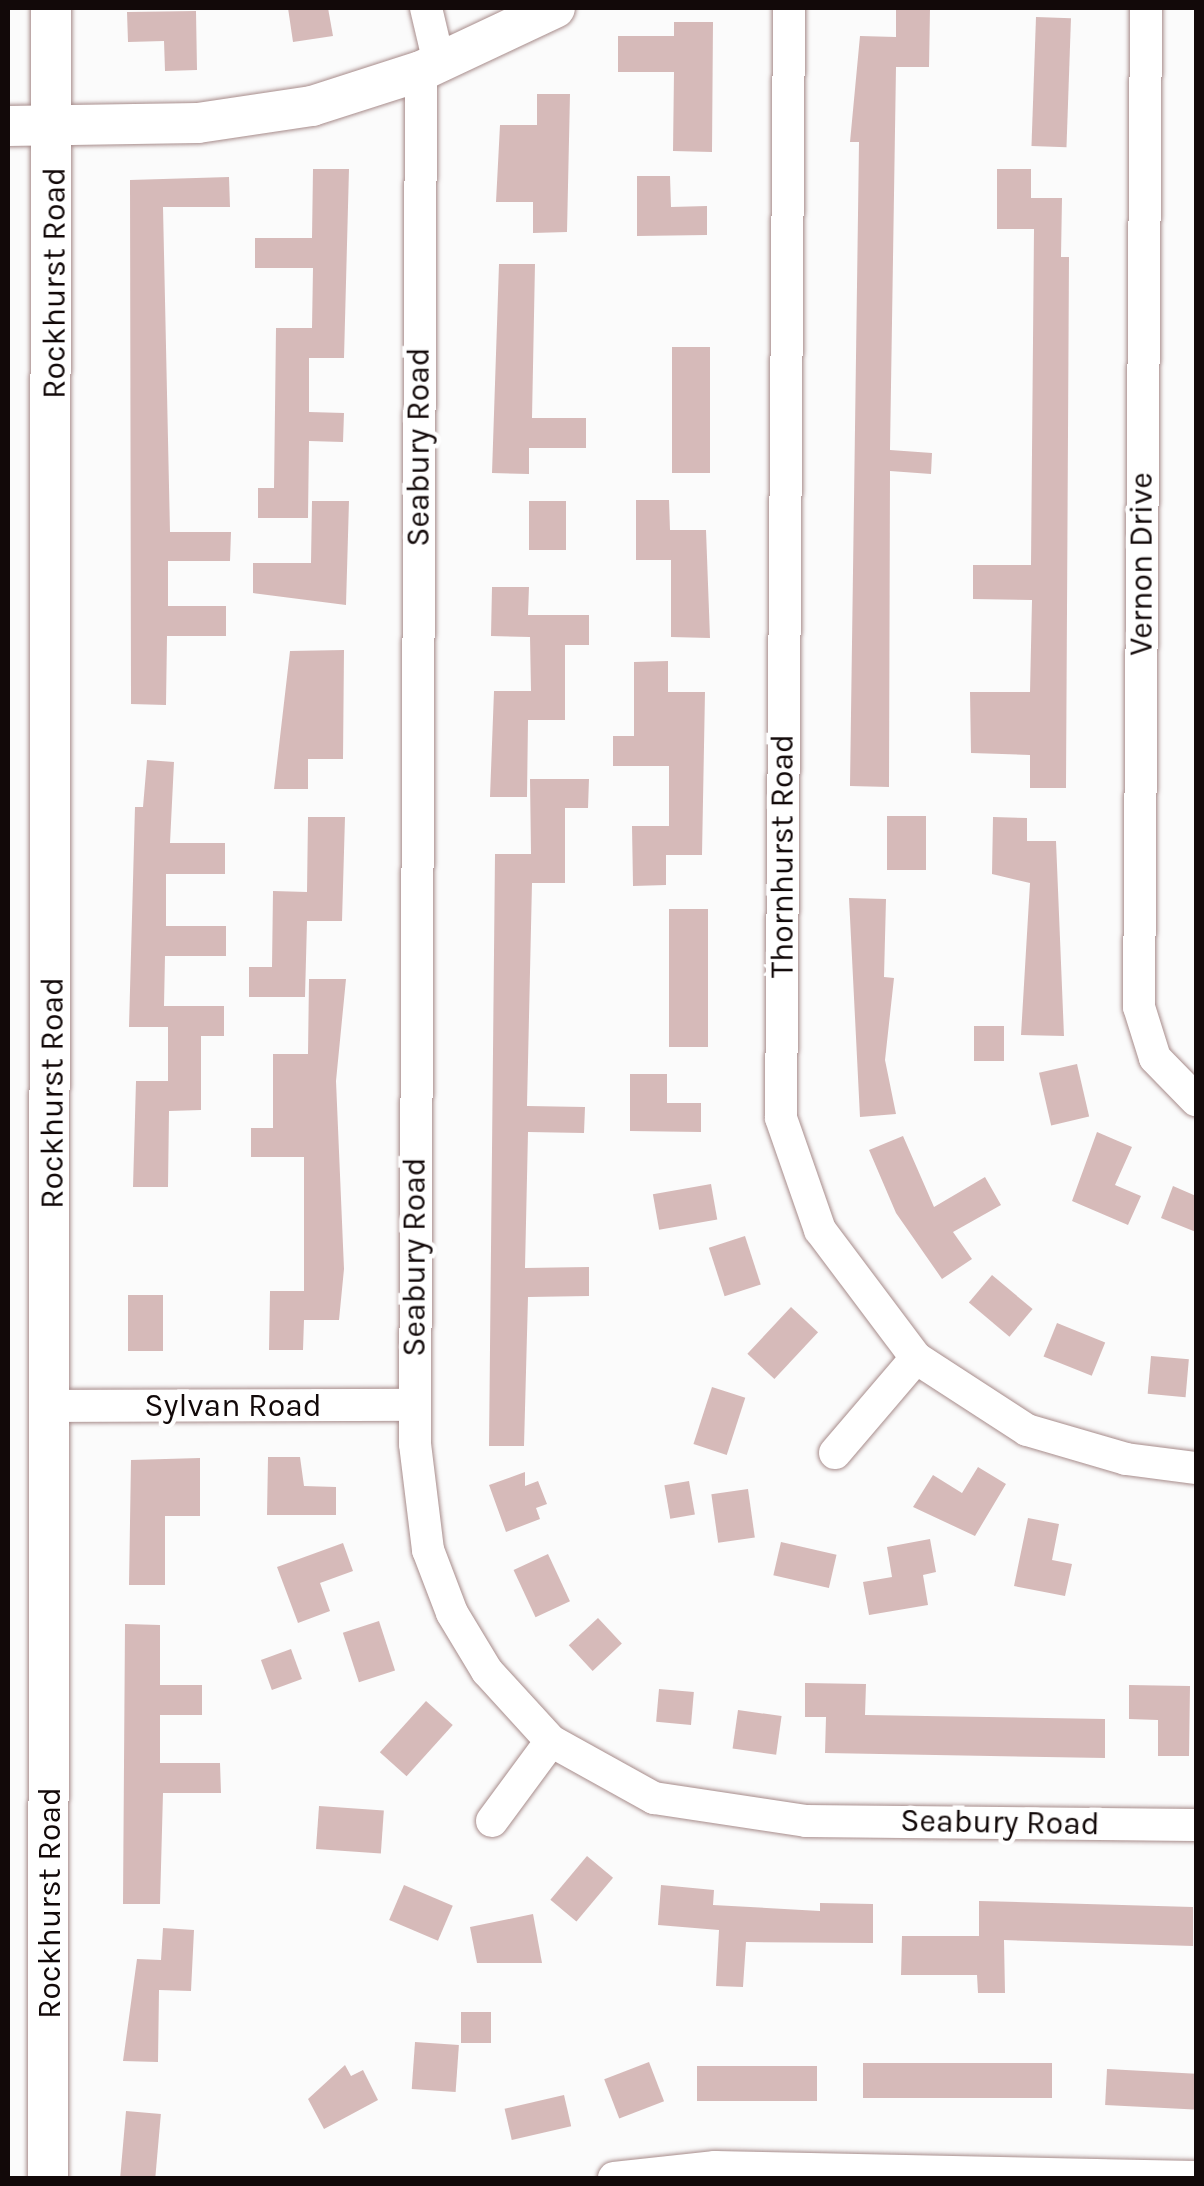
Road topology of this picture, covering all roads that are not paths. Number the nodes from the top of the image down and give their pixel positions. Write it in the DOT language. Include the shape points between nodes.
graph roads {
  1 [pos="51,8"];
  2 [pos="426,8"];
  3 [pos="555,8"];
  4 [pos="789,8"];
  5 [pos="1146,8"];
  6 [pos="430,67"];
  7 [pos="8,126"];
  8 [pos="55,126"];
  9 [pos="1196,1100"];
  10 [pos="916,1358"];
  11 [pos="414,1405"];
  12 [pos="52,1406"];
  13 [pos="834,1454"];
  14 [pos="1196,1468"];
  15 [pos="551,1740"];
  16 [pos="492,1821"];
  17 [pos="1196,1825"];
  18 [pos="715,2173"];
  19 [pos="1103,2177"];
  20 [pos="1196,2177"];
  21 [pos="48,2178"];
  22 [pos="614,2178"];
  1 -- 8 [label="street, Rockhurst Road"];
  2 -- 6 [label="street, Seabury Road"];
  3 -- 6 [label="street"];
  4 -- 10 [label="street, Thornhurst Road" via="782,1118 820,1230"];
  5 -- 9 [label="street, Vernon Drive" via="1140,1008 1155,1058"];
  6 -- 8 [label="street" via="252,117"];
  6 -- 11 [label="street, Seabury Road"];
  7 -- 8 [label="street"];
  8 -- 12 [label="street, Rockhurst Road"];
  10 -- 13 [label="street"];
  10 -- 14 [label="street, Thornhurst Road" via="1028,1430 1112,1456"];
  11 -- 12 [label="street, Sylvan Road"];
  11 -- 15 [label="street, Seabury Road" via="421,1517 438,1580 487,1671"];
  12 -- 21 [label="street, Rockhurst Road"];
  15 -- 16 [label="street"];
  15 -- 17 [label="street, Seabury Road" via="654,1798 806,1821"];
  18 -- 19 [label="street"];
  18 -- 22 [label="street"];
  19 -- 20 [label="street"];
}
